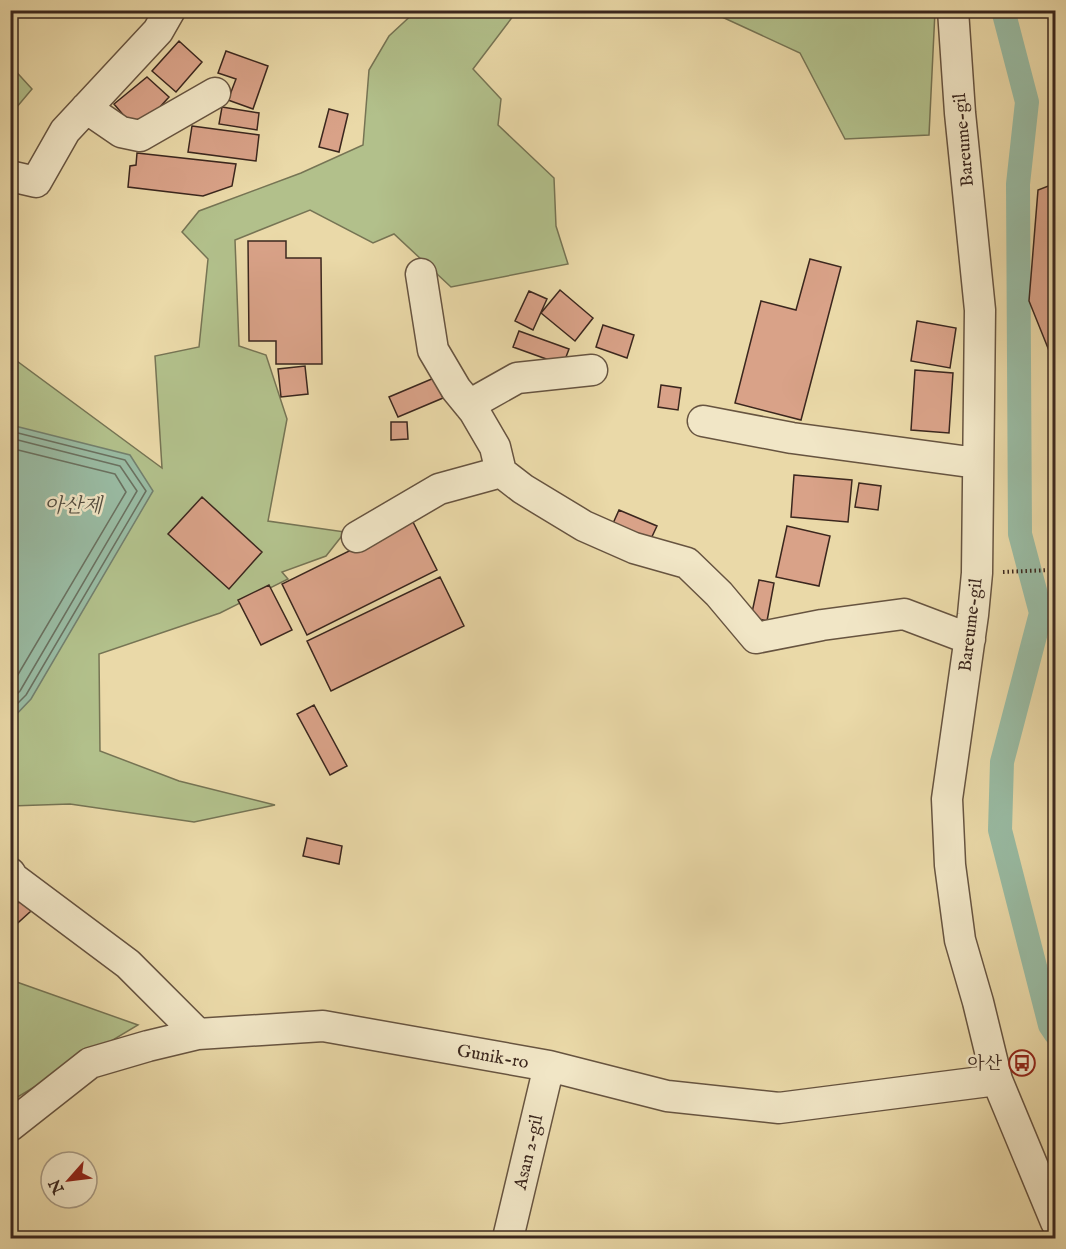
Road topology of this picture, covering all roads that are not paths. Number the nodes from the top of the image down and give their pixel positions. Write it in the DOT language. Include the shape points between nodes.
graph roads {
  1 [pos="170,10"];
  2 [pos="954,10"];
  3 [pos="215,93"];
  4 [pos="86,108"];
  5 [pos="10,177"];
  6 [pos="422,274"];
  7 [pos="592,370"];
  8 [pos="469,405"];
  9 [pos="703,420"];
  10 [pos="977,463"];
  11 [pos="501,472"];
  12 [pos="357,537"];
  13 [pos="970,639"];
  14 [pos="10,873"];
  15 [pos="198,1034"];
  16 [pos="549,1066"];
  17 [pos="997,1080"];
  18 [pos="10,1126"];
  19 [pos="1056,1222"];
  20 [pos="508,1239"];
  1 -- 4 [label="street" via="158,32"];
  2 -- 10 [label="street, Bareume-gil" via="980,310"];
  3 -- 4 [label="street" via="140,136 121,132"];
  4 -- 5 [label="street" via="65,131 36,182"];
  6 -- 8 [label="street" via="433,350"];
  7 -- 8 [label="street" via="517,378"];
  8 -- 11 [label="street" via="495,447"];
  9 -- 10 [label="street" via="792,438"];
  10 -- 13 [label="street, Bareume-gil" via="977,573"];
  11 -- 12 [label="street" via="439,489"];
  11 -- 13 [label="street" via="584,526 634,548 687,562 756,638 904,614"];
  13 -- 17 [label="street, Bareume-gil" via="946,799 950,865 960,940"];
  14 -- 15 [label="street" via="128,964"];
  15 -- 16 [label="street, Gunik-ro" via="323,1026"];
  15 -- 18 [label="street, Gunik-ro" via="90,1064"];
  16 -- 17 [label="street, Gunik-ro" via="667,1096 779,1108"];
  16 -- 20 [label="street, Asan 2-gil"];
  17 -- 19 [label="street, Bareume-gil"];
}
